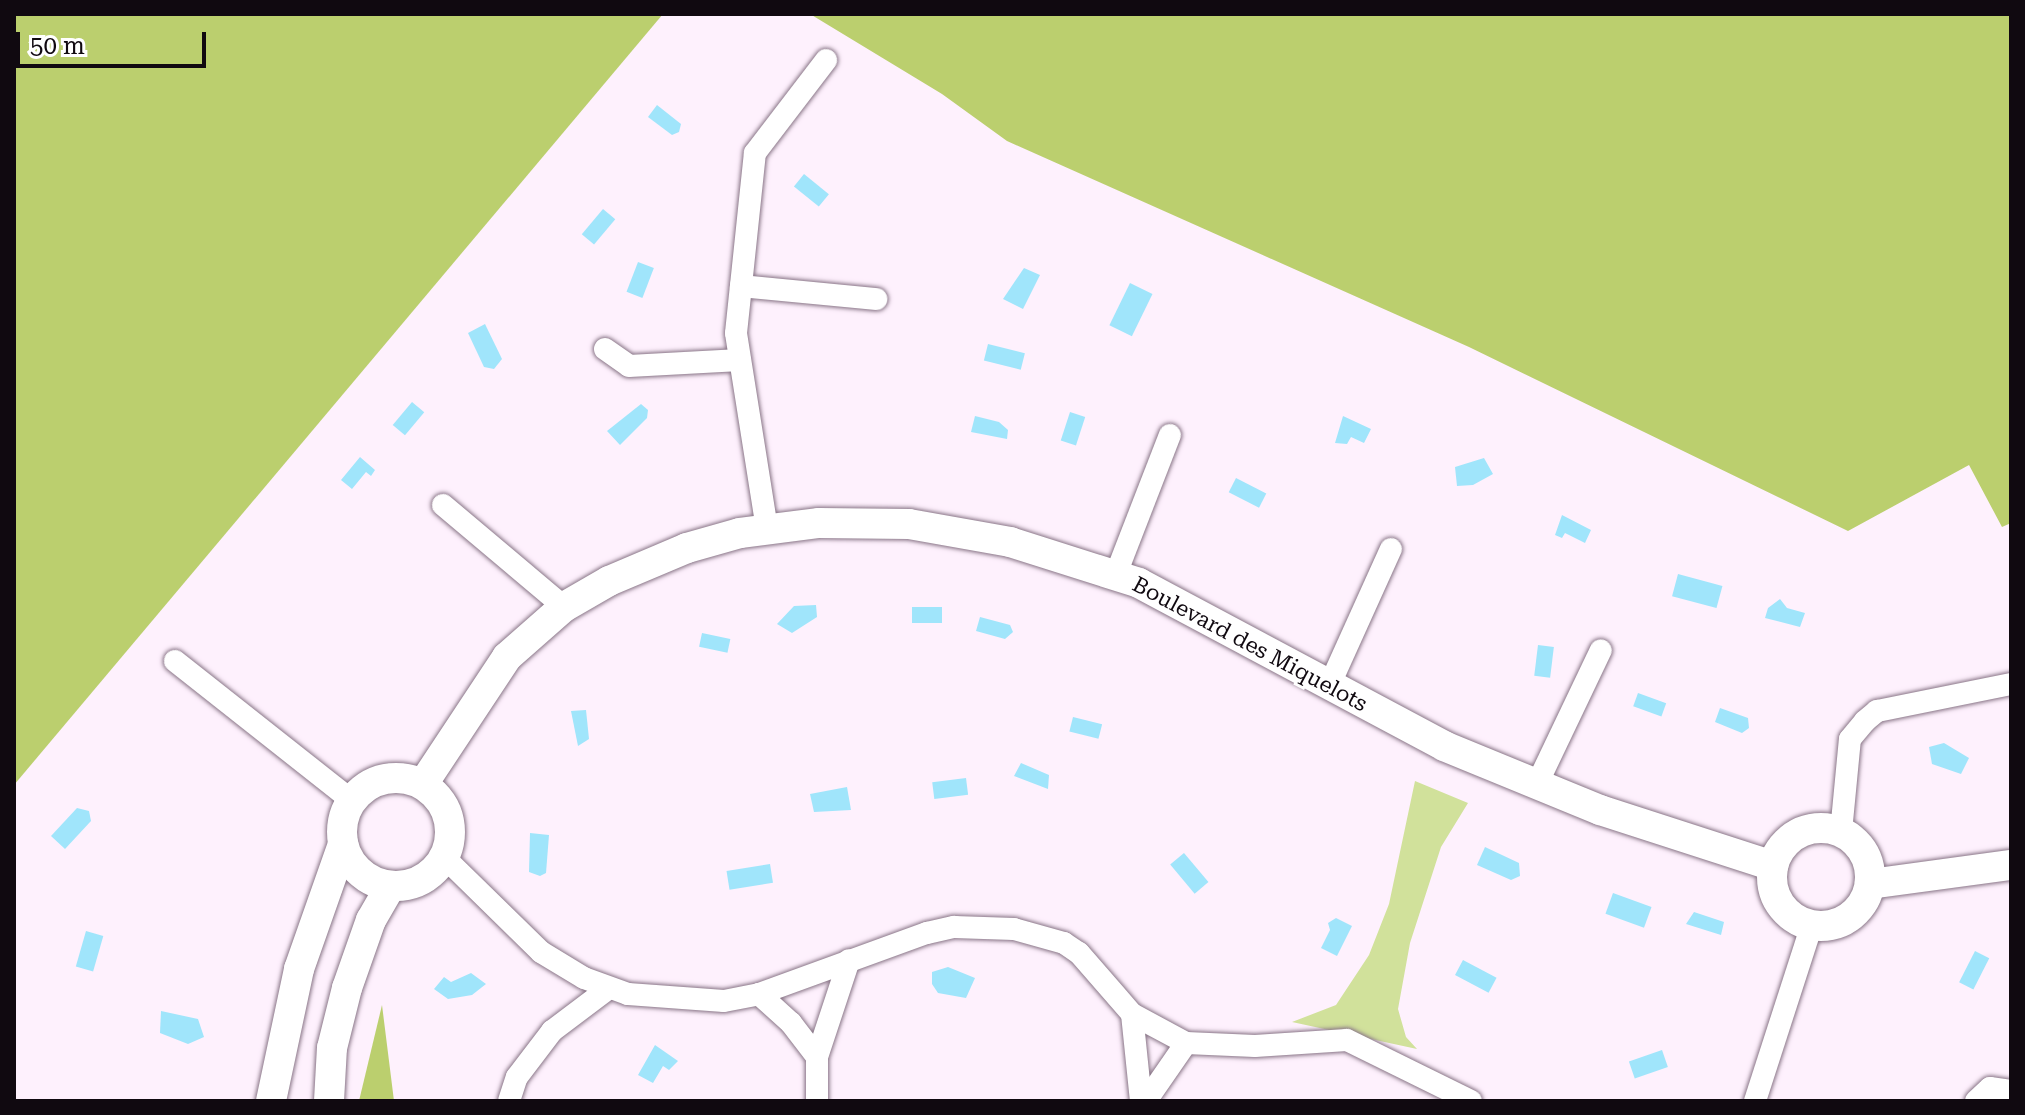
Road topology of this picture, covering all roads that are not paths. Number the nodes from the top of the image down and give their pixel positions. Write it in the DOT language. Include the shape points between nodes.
graph roads {
  1 [pos="826,60"];
  2 [pos="741,286"];
  3 [pos="876,299"];
  4 [pos="605,349"];
  5 [pos="740,360"];
  6 [pos="1170,435"];
  7 [pos="443,505"];
  8 [pos="767,529"];
  9 [pos="1391,549"];
  10 [pos="1116,574"];
  11 [pos="564,607"];
  12 [pos="1601,650"];
  13 [pos="175,661"];
  14 [pos="1330,684"];
  15 [pos="2011,684"];
  16 [pos="423,784"];
  17 [pos="1537,784"];
  18 [pos="351,800"];
  19 [pos="1841,832"];
  20 [pos="343,844"];
  21 [pos="444,857"];
  22 [pos="2011,865"];
  23 [pos="1773,866"];
  24 [pos="1870,884"];
  25 [pos="391,886"];
  26 [pos="1812,925"];
  27 [pos="849,960"];
  28 [pos="609,988"];
  29 [pos="759,994"];
  30 [pos="1132,1014"];
  31 [pos="1186,1043"];
  32 [pos="817,1057"];
  33 [pos="2011,1091"];
  34 [pos="271,1101"];
  35 [pos="329,1101"];
  36 [pos="509,1101"];
  37 [pos="817,1101"];
  38 [pos="1144,1101"];
  39 [pos="1471,1101"];
  40 [pos="1755,1101"];
  41 [pos="1976,1101"];
  1 -- 2 [label="street" via="755,153"];
  2 -- 3 [label="street"];
  2 -- 5 [label="street" via="736,333"];
  4 -- 5 [label="street" via="629,366"];
  5 -- 8 [label="street"];
  6 -- 10 [label="street"];
  7 -- 11 [label="street"];
  8 -- 10 [label="main road, Boulevard des Miquelots" via="853,522 941,527"];
  8 -- 11 [label="main road, Boulevard des Miquelots" via="676,552"];
  9 -- 14 [label="street"];
  10 -- 14 [label="main road, Boulevard des Miquelots" via="1181,602"];
  11 -- 16 [label="main road, Boulevard des Miquelots" via="492,675"];
  12 -- 17 [label="street"];
  13 -- 18 [label="street"];
  14 -- 17 [label="main road, Boulevard des Miquelots" via="1437,742"];
  15 -- 19 [label="street" via="1877,711 1865,721 1850,739"];
  16 -- 18 [label="main road" via="384,779"];
  16 -- 21 [label="main road" via="441,801 450,824"];
  17 -- 23 [label="main road, Boulevard des Miquelots" via="1676,837"];
  18 -- 20 [label="main road" via="344,814"];
  19 -- 23 [label="main road" via="1807,830 1780,850"];
  19 -- 24 [label="main road" via="1864,853"];
  20 -- 25 [label="main road" via="360,873"];
  20 -- 34 [label="main road" via="299,969"];
  21 -- 25 [label="main road" via="422,879"];
  21 -- 28 [label="street" via="541,952"];
  22 -- 24 [label="main road"];
  23 -- 26 [label="main road" via="1776,897 1797,920"];
  24 -- 26 [label="main road" via="1856,912 1828,926"];
  25 -- 35 [label="main road" via="371,920 347,988 332,1048"];
  26 -- 40 [label="street"];
  27 -- 29 [label="street"];
  27 -- 30 [label="street" via="954,927 1014,929 1064,943 1079,953"];
  27 -- 32 [label="street"];
  28 -- 29 [label="street" via="691,1002"];
  28 -- 36 [label="street" via="552,1031 517,1077"];
  29 -- 32 [label="street"];
  30 -- 31 [label="street"];
  30 -- 38 [label="street"];
  31 -- 38 [label="street"];
  31 -- 39 [label="street" via="1255,1046 1347,1040"];
  32 -- 37 [label="street"];
  33 -- 41 [label="street" via="1990,1088"];
}
